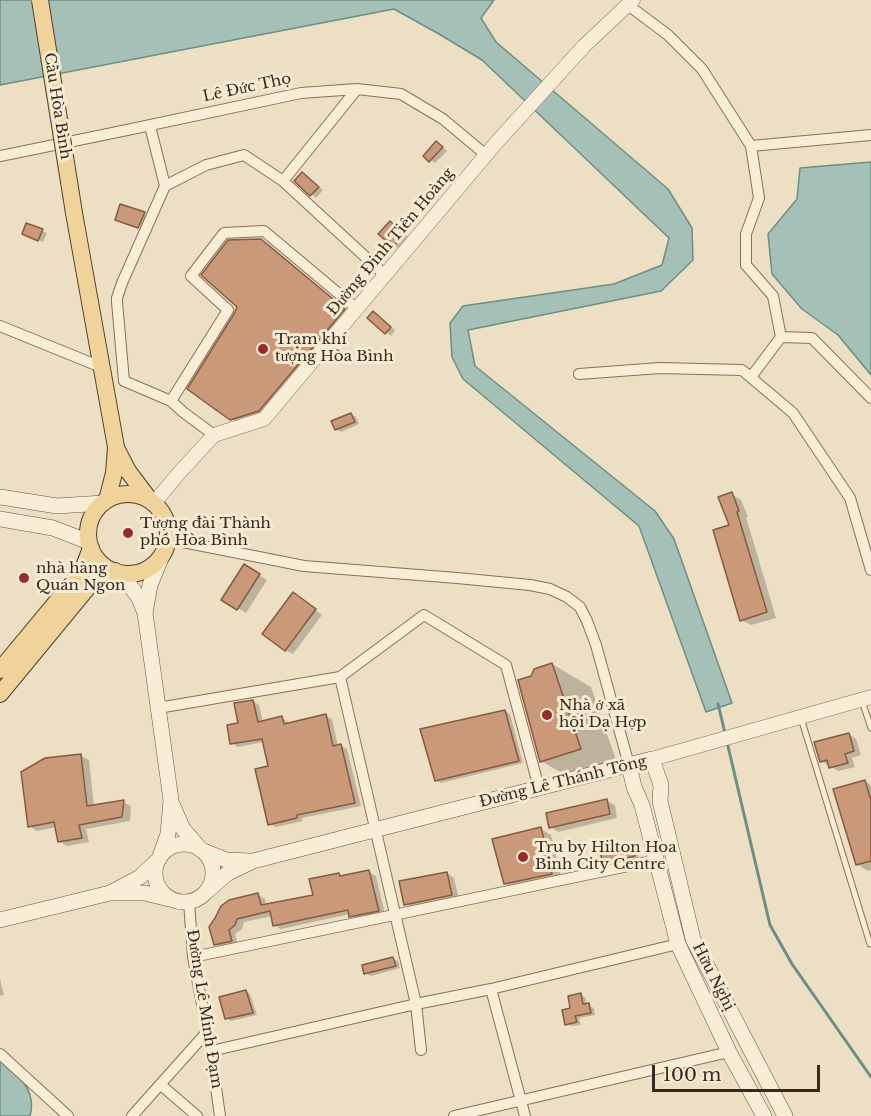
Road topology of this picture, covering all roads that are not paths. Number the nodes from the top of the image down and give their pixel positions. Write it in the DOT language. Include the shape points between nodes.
graph roads {
  1 [pos="40,0"];
  2 [pos="630,2"];
  3 [pos="357,89"];
  4 [pos="150,126"];
  5 [pos="871,135"];
  6 [pos="751,146"];
  7 [pos="486,155"];
  8 [pos="0,156"];
  9 [pos="283,181"];
  10 [pos="165,186"];
  11 [pos="385,275"];
  12 [pos="357,309"];
  13 [pos="0,326"];
  14 [pos="781,337"];
  15 [pos="101,367"];
  16 [pos="579,374"];
  17 [pos="751,377"];
  18 [pos="871,398"];
  19 [pos="171,401"];
  20 [pos="214,435"];
  21 [pos="116,447"];
  22 [pos="0,497"];
  23 [pos="105,501"];
  24 [pos="152,502"];
  25 [pos="0,519"];
  26 [pos="168,539"];
  27 [pos="90,545"];
  28 [pos="160,558"];
  29 [pos="870,563"];
  30 [pos="118,572"];
  31 [pos="145,613"];
  32 [pos="1,668"];
  33 [pos="340,677"];
  34 [pos="0,694"];
  35 [pos="866,698"];
  36 [pos="158,708"];
  37 [pos="801,717"];
  38 [pos="871,728"];
  39 [pos="652,759"];
  40 [pos="629,765"];
  41 [pos="539,788"];
  42 [pos="171,800"];
  43 [pos="376,830"];
  44 [pos="201,850"];
  45 [pos="159,859"];
  46 [pos="657,860"];
  47 [pos="253,861"];
  48 [pos="206,892"];
  49 [pos="110,893"];
  50 [pos="170,899"];
  51 [pos="189,902"];
  52 [pos="395,914"];
  53 [pos="0,920"];
  54 [pos="678,944"];
  55 [pos="870,944"];
  56 [pos="194,957"];
  57 [pos="491,989"];
  58 [pos="720,992"];
  59 [pos="705,1000"];
  60 [pos="416,1004"];
  61 [pos="207,1032"];
  62 [pos="421,1050"];
  63 [pos="211,1051"];
  64 [pos="729,1052"];
  65 [pos="0,1054"];
  66 [pos="161,1085"];
  67 [pos="522,1100"];
  68 [pos="68,1116"];
  69 [pos="132,1116"];
  70 [pos="197,1116"];
  71 [pos="220,1116"];
  72 [pos="454,1116"];
  73 [pos="525,1116"];
  74 [pos="764,1116"];
  75 [pos="784,1116"];
  1 -- 15 [label="main road, Cầu Hòa Bình, bridge"];
  2 -- 6 [label="street" via="702,69"];
  2 -- 7 [label="street, Đường Đinh Tiên Hoàng" via="584,46"];
  3 -- 4 [label="street, Lê Đức Thọ" via="301,93"];
  3 -- 7 [label="street, Lê Đức Thọ" via="401,94 444,119"];
  3 -- 9 [label="street"];
  4 -- 8 [label="street, Lê Đức Thọ"];
  4 -- 10 [label="street"];
  5 -- 6 [label="street"];
  6 -- 14 [label="street" via="759,198 746,234 746,265 773,296"];
  7 -- 11 [label="street, Đường Đinh Tiên Hoàng"];
  9 -- 10 [label="street" via="244,155 206,165"];
  9 -- 11 [label="street"];
  10 -- 19 [label="street" via="117,302 124,381"];
  11 -- 12 [label="street, Đường Đinh Tiên Hoàng"];
  12 -- 19 [label="street" via="264,231 224,233 190,276 228,310"];
  12 -- 20 [label="street, Đường Đinh Tiên Hoàng" via="264,419"];
  13 -- 15 [label="street"];
  14 -- 17 [label="street"];
  14 -- 18 [label="street" via="812,338"];
  15 -- 21 [label="main road, Cầu Hòa Bình"];
  16 -- 17 [label="street" via="672,368 742,370"];
  17 -- 29 [label="street" via="794,413 850,498"];
  19 -- 20 [label="street"];
  20 -- 24 [label="street, Đường Đinh Tiên Hoàng"];
  21 -- 23 [label="main road" via="114,473"];
  21 -- 24 [label="main road" via="128,471"];
  22 -- 23 [label="main road" via="57,506"];
  23 -- 24 [label="main road" via="129,494"];
  23 -- 27 [label="main road" via="90,521"];
  24 -- 26 [label="main road" via="166,520"];
  25 -- 27 [label="main road" via="53,528"];
  26 -- 28 [label="main road"];
  26 -- 40 [label="street" via="304,566 520,584 567,597 580,606 593,637"];
  27 -- 30 [label="main road" via="100,562"];
  27 -- 32 [label="main road" via="78,576"];
  28 -- 30 [label="main road" via="143,571"];
  28 -- 31 [label="main road"];
  30 -- 31 [label="main road" via="139,598"];
  30 -- 34 [label="main road" via="89,586"];
  31 -- 36 [label="main road"];
  33 -- 36 [label="street"];
  33 -- 41 [label="street" via="424,615 506,665"];
  33 -- 43 [label="street"];
  35 -- 37 [label="street, Đường Lê Thánh Tông"];
  35 -- 38 [label="lane"];
  36 -- 42 [label="main road"];
  37 -- 39 [label="street, Đường Lê Thánh Tông"];
  37 -- 55 [label="lane"];
  39 -- 40 [label="main road, Đường Lê Thánh Tông"];
  39 -- 58 [label="main road, Hữu Nghị" via="661,785 660,801 693,939"];
  40 -- 41 [label="main road, Đường Lê Thánh Tông"];
  40 -- 46 [label="main road, Hữu Nghị"];
  41 -- 43 [label="main road, Đường Lê Thánh Tông"];
  42 -- 44 [label="main road" via="183,829"];
  42 -- 45 [label="main road" via="168,834"];
  43 -- 47 [label="main road, Đường Lê Thánh Tông"];
  43 -- 52 [label="street"];
  44 -- 45 [label="main road" via="182,844 165,851"];
  44 -- 47 [label="main road, Đường Lê Thánh Tông" via="226,860"];
  44 -- 48 [label="main road" via="212,865 211,884"];
  45 -- 49 [label="main road" via="140,877"];
  45 -- 50 [label="main road" via="155,867 157,886"];
  46 -- 52 [label="street"];
  46 -- 54 [label="main road, Hữu Nghị"];
  47 -- 48 [label="main road, Đường Lê Thánh Tông" via="228,873"];
  48 -- 51 [label="main road"];
  49 -- 50 [label="main road" via="145,893"];
  49 -- 53 [label="main road"];
  50 -- 51 [label="main road"];
  51 -- 56 [label="street, Đường Lê Minh Đạm"];
  52 -- 56 [label="street"];
  52 -- 60 [label="street"];
  54 -- 57 [label="street"];
  54 -- 59 [label="main road, Hữu Nghị"];
  56 -- 61 [label="street, Đường Lê Minh Đạm"];
  57 -- 60 [label="street"];
  57 -- 67 [label="street"];
  58 -- 59 [label="main road"];
  58 -- 75 [label="main road, Hữu Nghị"];
  59 -- 64 [label="main road, Hữu Nghị"];
  60 -- 62 [label="street"];
  60 -- 63 [label="street"];
  61 -- 63 [label="street, Đường Lê Minh Đạm"];
  61 -- 66 [label="street"];
  63 -- 71 [label="street, Đường Lê Minh Đạm"];
  64 -- 67 [label="street"];
  64 -- 74 [label="main road, Hữu Nghị"];
  65 -- 68 [label="street"];
  66 -- 69 [label="street"];
  66 -- 70 [label="street"];
  67 -- 72 [label="street"];
  67 -- 73 [label="street"];
}
